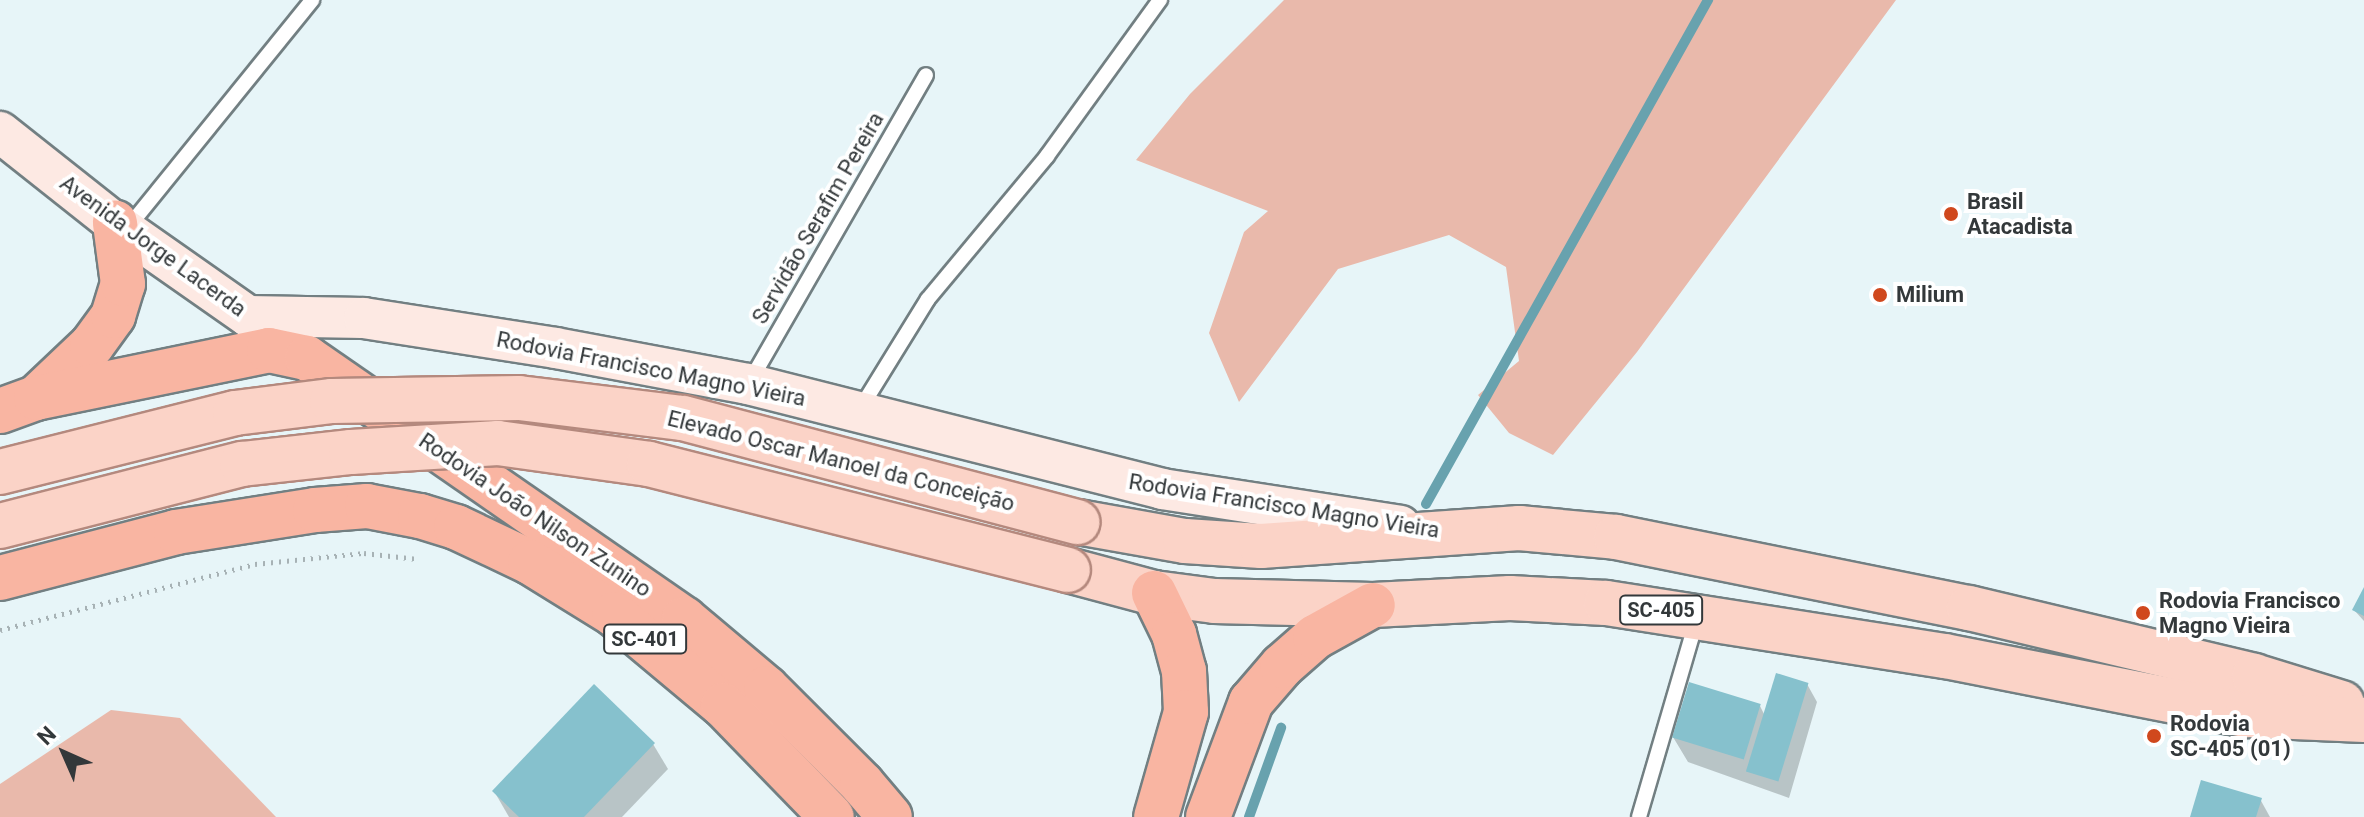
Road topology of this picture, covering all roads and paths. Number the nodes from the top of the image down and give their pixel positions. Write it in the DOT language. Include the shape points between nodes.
graph roads {
  1 [pos="312,0"];
  2 [pos="1160,0"];
  3 [pos="926,75"];
  4 [pos="0,132"];
  5 [pos="121,227"];
  6 [pos="248,316"];
  7 [pos="307,358"];
  8 [pos="748,384"];
  9 [pos="18,404"];
  10 [pos="858,413"];
  11 [pos="0,472"];
  12 [pos="0,526"];
  13 [pos="1448,533"];
  14 [pos="422,559"];
  15 [pos="0,578"];
  16 [pos="1154,593"];
  17 [pos="1373,605"];
  18 [pos="1969,608"];
  19 [pos="1698,615"];
  20 [pos="0,630"];
  21 [pos="1945,656"];
  22 [pos="2364,710"];
  23 [pos="2364,720"];
  24 [pos="832,817"];
  25 [pos="890,817"];
  26 [pos="1156,817"];
  27 [pos="1208,817"];
  28 [pos="1639,817"];
  1 -- 5 [label="lane"];
  2 -- 10 [label="lane" via="1047,156 928,299"];
  3 -- 8 [label="lane, Servidão Serafim Pereira"];
  4 -- 5 [label="main road, Avenida Jorge Lacerda"];
  5 -- 6 [label="main road, Avenida Jorge Lacerda"];
  5 -- 9 [label="highway" via="123,284 113,316 92,345"];
  6 -- 7 [label="main road, Avenida Jorge Lacerda"];
  6 -- 8 [label="main road, Rodovia Francisco Magno Vieira" via="364,318"];
  7 -- 9 [label="highway, SC-401" via="269,350"];
  7 -- 25 [label="highway, Rodovia João Nilson Zunino / SC-401" via="684,619 766,688"];
  8 -- 10 [label="main road, Rodovia Francisco Magno Vieira"];
  10 -- 13 [label="main road, Rodovia Francisco Magno Vieira" via="1162,489"];
  11 -- 13 [label="main road, Elevado Oscar Manoel da Conceição, bridge" via="235,413 332,401 519,398 683,418 1078,522 1185,541 1261,546"];
  12 -- 16 [label="main road, bridge" via="242,464 498,443 649,464"];
  13 -- 18 [label="main road, Rodovia Francisco Magno Vieira" via="1519,528 1616,537"];
  14 -- 20 [label="path" via="364,553 255,564"];
  15 -- 24 [label="highway, Rodovia João Nilson Zunino / SC-401" via="176,532 315,510 367,506 420,516 530,562 614,614 723,705"];
  16 -- 17 [label="main road" via="1214,601"];
  16 -- 26 [label="highway" via="1184,671 1186,712"];
  17 -- 19 [label="main road, SC-405" via="1510,598"];
  17 -- 27 [label="highway" via="1315,637 1251,702"];
  18 -- 21 [label="main road" via="1958,643"];
  18 -- 22 [label="main road, Rodovia Francisco Magno Vieira" via="2254,676"];
  19 -- 21 [label="main road, SC-405"];
  19 -- 28 [label="lane"];
  21 -- 23 [label="main road, SC-405" via="2247,715"];
}
